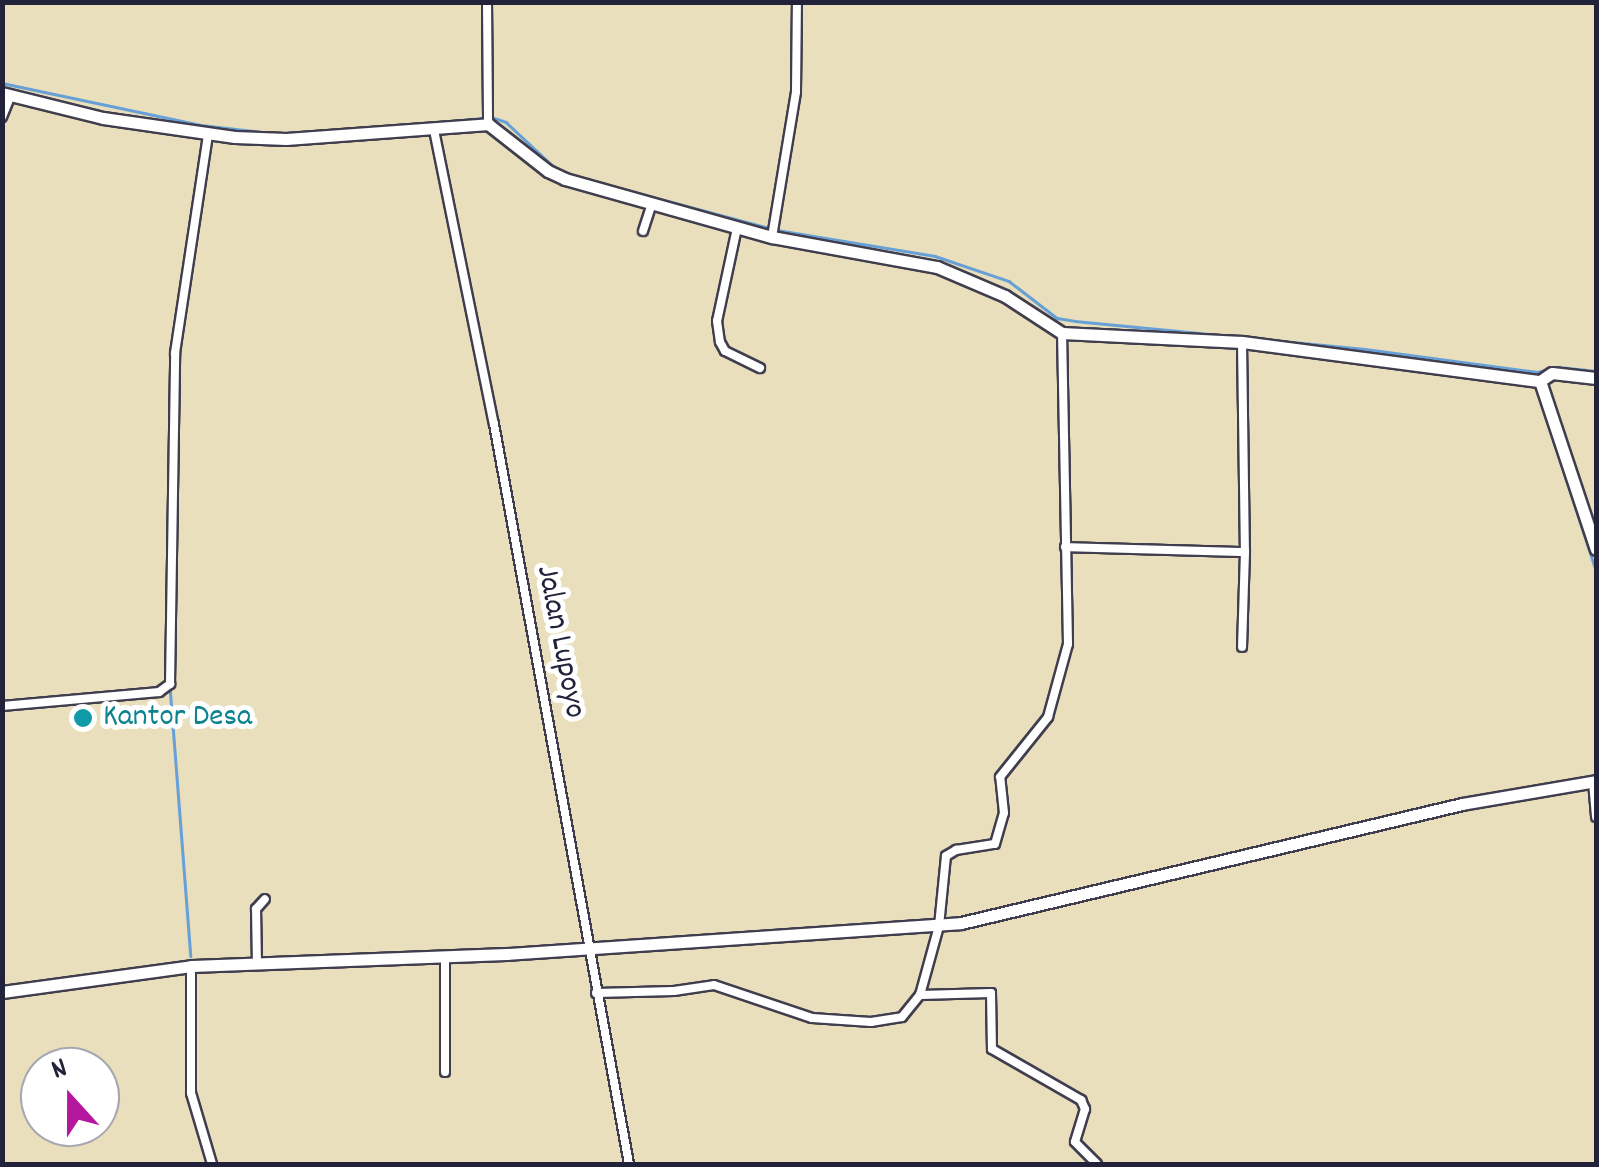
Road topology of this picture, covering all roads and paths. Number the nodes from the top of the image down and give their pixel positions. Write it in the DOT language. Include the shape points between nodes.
graph roads {
  1 [pos="487,2"];
  2 [pos="798,2"];
  3 [pos="7,94"];
  4 [pos="2,117"];
  5 [pos="488,124"];
  6 [pos="440,129"];
  7 [pos="208,134"];
  8 [pos="651,207"];
  9 [pos="643,231"];
  10 [pos="773,231"];
  11 [pos="736,232"];
  12 [pos="1062,333"];
  13 [pos="1242,342"];
  14 [pos="760,368"];
  15 [pos="1596,378"];
  16 [pos="1540,379"];
  17 [pos="1066,547"];
  18 [pos="1596,550"];
  19 [pos="1245,552"];
  20 [pos="1242,647"];
  21 [pos="2,706"];
  22 [pos="1595,782"];
  23 [pos="1596,817"];
  24 [pos="265,899"];
  25 [pos="938,926"];
  26 [pos="593,949"];
  27 [pos="445,956"];
  28 [pos="258,965"];
  29 [pos="190,966"];
  30 [pos="2,992"];
  31 [pos="596,992"];
  32 [pos="920,995"];
  33 [pos="444,1072"];
  34 [pos="212,1164"];
  35 [pos="629,1164"];
  36 [pos="1096,1164"];
  1 -- 5 [label="street"];
  2 -- 10 [label="street" via="796,92"];
  3 -- 4 [label="street"];
  3 -- 7 [label="street"];
  5 -- 6 [label="street"];
  5 -- 8 [label="street" via="558,176"];
  6 -- 7 [label="street" via="286,139"];
  6 -- 26 [label="street, Jalan Lupoyo"];
  7 -- 21 [label="street" via="175,353 170,684 159,692"];
  8 -- 9 [label="street"];
  8 -- 11 [label="street"];
  10 -- 11 [label="street"];
  10 -- 12 [label="street" via="937,267 1006,296"];
  11 -- 14 [label="street" via="717,322 720,342"];
  12 -- 13 [label="street"];
  12 -- 17 [label="street"];
  13 -- 16 [label="street"];
  13 -- 19 [label="street"];
  15 -- 16 [label="street"];
  16 -- 18 [label="street"];
  17 -- 19 [label="street"];
  17 -- 25 [label="street" via="1068,644 1052,708 1000,777 1004,813 995,844 946,856"];
  19 -- 20 [label="street"];
  22 -- 23 [label="street"];
  22 -- 25 [label="street" via="1462,804"];
  24 -- 28 [label="street" via="256,909"];
  25 -- 26 [label="street"];
  25 -- 32 [label="street"];
  26 -- 27 [label="street"];
  26 -- 31 [label="street, Jalan Lupoyo"];
  27 -- 28 [label="street"];
  27 -- 33 [label="street"];
  28 -- 29 [label="street"];
  29 -- 30 [label="street"];
  29 -- 34 [label="street" via="191,1093"];
  31 -- 32 [label="street" via="714,985 812,1018 871,1022 902,1017"];
  31 -- 35 [label="street, Jalan Lupoyo"];
  32 -- 36 [label="street" via="991,993 992,1049 1082,1100 1075,1142"];
}
